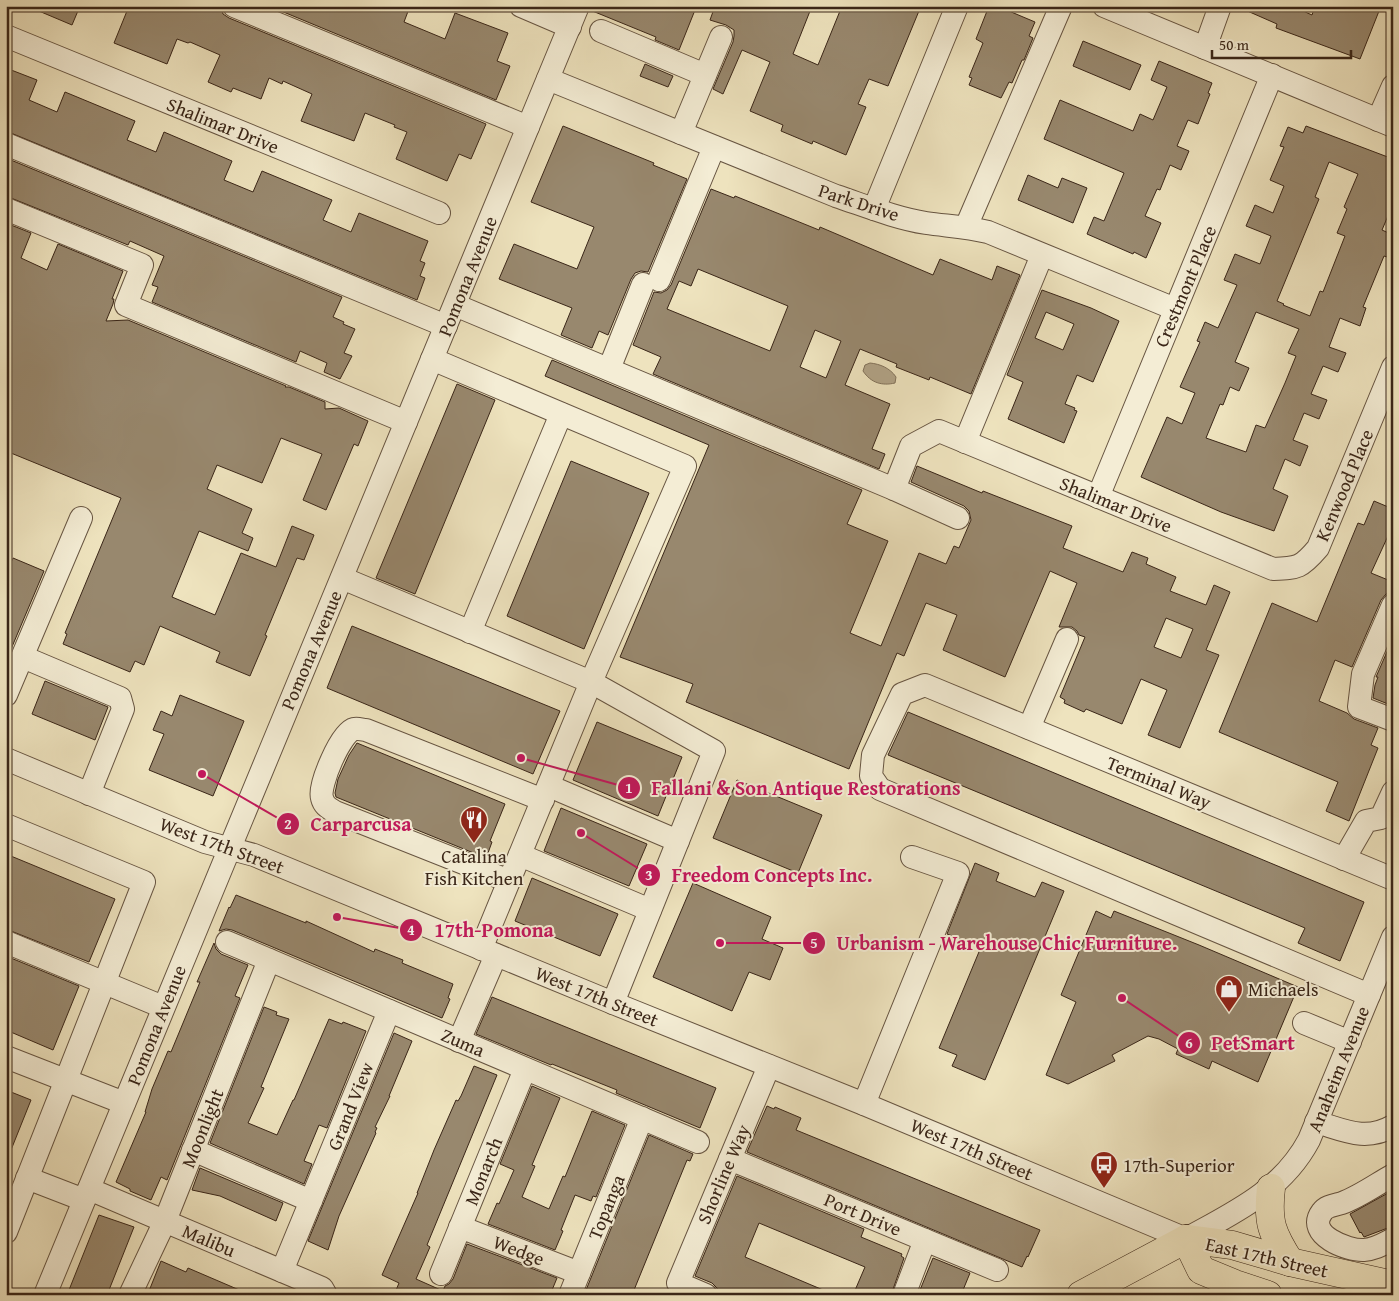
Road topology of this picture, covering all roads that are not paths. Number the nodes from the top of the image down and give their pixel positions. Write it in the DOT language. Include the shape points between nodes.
graph roads {
  1 [pos="234,6"];
  2 [pos="521,6"];
  3 [pos="957,6"];
  4 [pos="1061,6"];
  5 [pos="1105,6"];
  6 [pos="1220,6"];
  7 [pos="574,16"];
  8 [pos="601,31"];
  9 [pos="6,36"];
  10 [pos="721,37"];
  11 [pos="1205,48"];
  12 [pos="705,75"];
  13 [pos="1272,75"];
  14 [pos="548,79"];
  15 [pos="1393,86"];
  16 [pos="1386,123"];
  17 [pos="528,127"];
  18 [pos="681,133"];
  19 [pos="6,144"];
  20 [pos="714,147"];
  21 [pos="874,209"];
  22 [pos="6,210"];
  23 [pos="439,213"];
  24 [pos="966,227"];
  25 [pos="1042,255"];
  26 [pos="455,305"];
  27 [pos="1175,309"];
  28 [pos="446,326"];
  29 [pos="432,359"];
  30 [pos="1393,367"];
  31 [pos="609,369"];
  32 [pos="561,414"];
  33 [pos="406,422"];
  34 [pos="965,442"];
  35 [pos="894,489"];
  36 [pos="1098,497"];
  37 [pos="81,518"];
  38 [pos="958,518"];
  39 [pos="1296,568"];
  40 [pos="342,578"];
  41 [pos="1393,605"];
  42 [pos="470,632"];
  43 [pos="1067,639"];
  44 [pos="23,657"];
  45 [pos="591,682"];
  46 [pos="6,695"];
  47 [pos="1393,720"];
  48 [pos="1029,728"];
  49 [pos="6,759"];
  50 [pos="1393,792"];
  51 [pos="546,793"];
  52 [pos="89,794"];
  53 [pos="6,825"];
  54 [pos="678,841"];
  55 [pos="230,848"];
  56 [pos="520,855"];
  57 [pos="912,856"];
  58 [pos="1344,859"];
  59 [pos="1393,879"];
  60 [pos="509,881"];
  61 [pos="650,910"];
  62 [pos="1393,937"];
  63 [pos="6,942"];
  64 [pos="227,942"];
  65 [pos="488,952"];
  66 [pos="269,960"];
  67 [pos="104,982"];
  68 [pos="1369,995"];
  69 [pos="613,1003"];
  70 [pos="163,1008"];
  71 [pos="389,1011"];
  72 [pos="1304,1024"];
  73 [pos="459,1041"];
  74 [pos="1350,1042"];
  75 [pos="6,1057"];
  76 [pos="770,1066"];
  77 [pos="525,1069"];
  78 [pos="66,1080"];
  79 [pos="124,1103"];
  80 [pos="864,1104"];
  81 [pos="642,1118"];
  82 [pos="1316,1122"];
  83 [pos="1393,1126"];
  84 [pos="698,1142"];
  85 [pos="193,1150"];
  86 [pos="730,1159"];
  87 [pos="1393,1175"];
  88 [pos="1280,1179"];
  89 [pos="19,1183"];
  90 [pos="86,1194"];
  91 [pos="311,1201"];
  92 [pos="165,1221"];
  93 [pos="460,1227"];
  94 [pos="6,1232"];
  95 [pos="1186,1239"];
  96 [pos="1393,1239"];
  97 [pos="925,1240"];
  98 [pos="1290,1262"];
  99 [pos="997,1270"];
  100 [pos="282,1271"];
  101 [pos="579,1273"];
  102 [pos="441,1274"];
  103 [pos="1393,1285"];
  104 [pos="132,1294"];
  105 [pos="45,1295"];
  106 [pos="326,1295"];
  107 [pos="570,1295"];
  108 [pos="706,1295"];
  109 [pos="904,1295"];
  110 [pos="1080,1295"];
  111 [pos="1268,1295"];
  1 -- 17 [label="street"];
  2 -- 7 [label="street"];
  3 -- 21 [label="street"];
  4 -- 24 [label="street"];
  5 -- 11 [label="street"];
  6 -- 11 [label="street"];
  7 -- 14 [label="street, Pomona Avenue"];
  8 -- 12 [label="street"];
  9 -- 23 [label="street, Shalimar Drive"];
  10 -- 12 [label="street"];
  11 -- 13 [label="street"];
  12 -- 18 [label="street"];
  13 -- 16 [label="street"];
  13 -- 27 [label="street, Crestmont Place"];
  14 -- 17 [label="street, Pomona Avenue"];
  14 -- 18 [label="street, Park Drive"];
  15 -- 16 [label="street"];
  17 -- 26 [label="street, Pomona Avenue"];
  18 -- 20 [label="street, Park Drive"];
  19 -- 28 [label="street"];
  20 -- 21 [label="street, Park Drive"];
  20 -- 31 [label="street"];
  21 -- 24 [label="street, Park Drive" via="926,223"];
  22 -- 33 [label="street" via="142,265 126,305"];
  24 -- 25 [label="street, Park Drive" via="988,232"];
  25 -- 27 [label="street, Park Drive"];
  25 -- 34 [label="street"];
  26 -- 28 [label="street, Pomona Avenue"];
  26 -- 31 [label="street"];
  27 -- 36 [label="street, Crestmont Place"];
  28 -- 29 [label="street, Pomona Avenue"];
  29 -- 32 [label="street"];
  29 -- 33 [label="street, Pomona Avenue"];
  30 -- 39 [label="street, Kenwood Place" via="1318,548"];
  31 -- 35 [label="street"];
  32 -- 42 [label="street"];
  32 -- 45 [label="street" via="685,466"];
  33 -- 40 [label="street, Pomona Avenue"];
  34 -- 35 [label="street, Shalimar Drive" via="939,431 911,446"];
  34 -- 36 [label="street, Shalimar Drive"];
  35 -- 38 [label="street"];
  36 -- 39 [label="street, Shalimar Drive" via="1273,569"];
  37 -- 44 [label="street"];
  40 -- 42 [label="street"];
  40 -- 55 [label="street, Pomona Avenue"];
  41 -- 47 [label="street" via="1363,674 1359,707"];
  42 -- 45 [label="street"];
  43 -- 48 [label="street"];
  44 -- 46 [label="street"];
  44 -- 52 [label="street" via="120,698 123,709"];
  45 -- 51 [label="street"];
  45 -- 54 [label="street" via="714,751"];
  48 -- 58 [label="street, Terminal Way"];
  48 -- 68 [label="street, Terminal Way" via="925,686 902,694 874,755 872,776 880,789"];
  49 -- 52 [label="street, West 17th Street"];
  50 -- 58 [label="street" via="1381,818 1366,821"];
  51 -- 54 [label="street"];
  51 -- 56 [label="street"];
  51 -- 60 [label="street" via="366,730 354,729 345,735 321,787 325,806 335,812"];
  52 -- 55 [label="street, West 17th Street" via="205,842"];
  53 -- 67 [label="street" via="144,882"];
  54 -- 61 [label="street"];
  55 -- 65 [label="street, West 17th Street"];
  55 -- 70 [label="street, Pomona Avenue"];
  56 -- 60 [label="street"];
  56 -- 61 [label="street"];
  57 -- 80 [label="street" via="958,873"];
  58 -- 59 [label="street, Terminal Way"];
  60 -- 65 [label="street"];
  61 -- 69 [label="street"];
  62 -- 68 [label="street, Anaheim Avenue"];
  63 -- 67 [label="street"];
  64 -- 66 [label="street, Zuma"];
  65 -- 69 [label="street, West 17th Street"];
  65 -- 73 [label="street"];
  66 -- 71 [label="street, Zuma"];
  66 -- 85 [label="street, Moonlight"];
  67 -- 70 [label="street"];
  67 -- 78 [label="street"];
  68 -- 74 [label="street, Anaheim Avenue"];
  69 -- 76 [label="street, West 17th Street"];
  70 -- 79 [label="street, Pomona Avenue"];
  71 -- 73 [label="street, Zuma"];
  71 -- 91 [label="street, Grand View"];
  72 -- 74 [label="street"];
  73 -- 77 [label="street, Zuma"];
  74 -- 82 [label="street, Anaheim Avenue"];
  75 -- 78 [label="street"];
  76 -- 80 [label="street, West 17th Street"];
  76 -- 86 [label="street, Shorline Way"];
  77 -- 81 [label="street, Zuma"];
  77 -- 93 [label="street, Monarch"];
  78 -- 79 [label="street"];
  78 -- 89 [label="street"];
  79 -- 90 [label="street, Pomona Avenue"];
  80 -- 95 [label="street, West 17th Street"];
  81 -- 84 [label="street, Zuma"];
  81 -- 101 [label="street, Topanga"];
  82 -- 83 [label="street" via="1363,1135 1381,1133"];
  82 -- 88 [label="street, Anaheim Avenue" via="1300,1157"];
  85 -- 91 [label="street"];
  85 -- 92 [label="street, Moonlight"];
  86 -- 97 [label="street, Port Drive"];
  86 -- 108 [label="street, Shorline Way" via="678,1283"];
  87 -- 96 [label="street" via="1345,1202 1329,1206 1319,1219 1323,1235 1351,1248 1376,1248"];
  88 -- 95 [label="street" via="1233,1213"];
  88 -- 98 [label="main road" via="1268,1208 1271,1228"];
  89 -- 90 [label="street, Malibu"];
  89 -- 94 [label="street"];
  90 -- 92 [label="street, Malibu"];
  90 -- 105 [label="street, Pomona Avenue"];
  91 -- 100 [label="street, Grand View"];
  92 -- 100 [label="street, Malibu"];
  92 -- 104 [label="street, Moonlight"];
  93 -- 101 [label="street, Wedge"];
  93 -- 102 [label="street, Monarch"];
  95 -- 98 [label="main road, East 17th Street" via="1232,1245"];
  95 -- 110 [label="main road"];
  95 -- 111 [label="main road, East 17th Street" via="1201,1270"];
  97 -- 99 [label="street, Port Drive"];
  97 -- 109 [label="street"];
  98 -- 103 [label="main road, East 17th Street"];
  100 -- 106 [label="street, Malibu" via="322,1288"];
  101 -- 107 [label="street, Topanga"];
}
